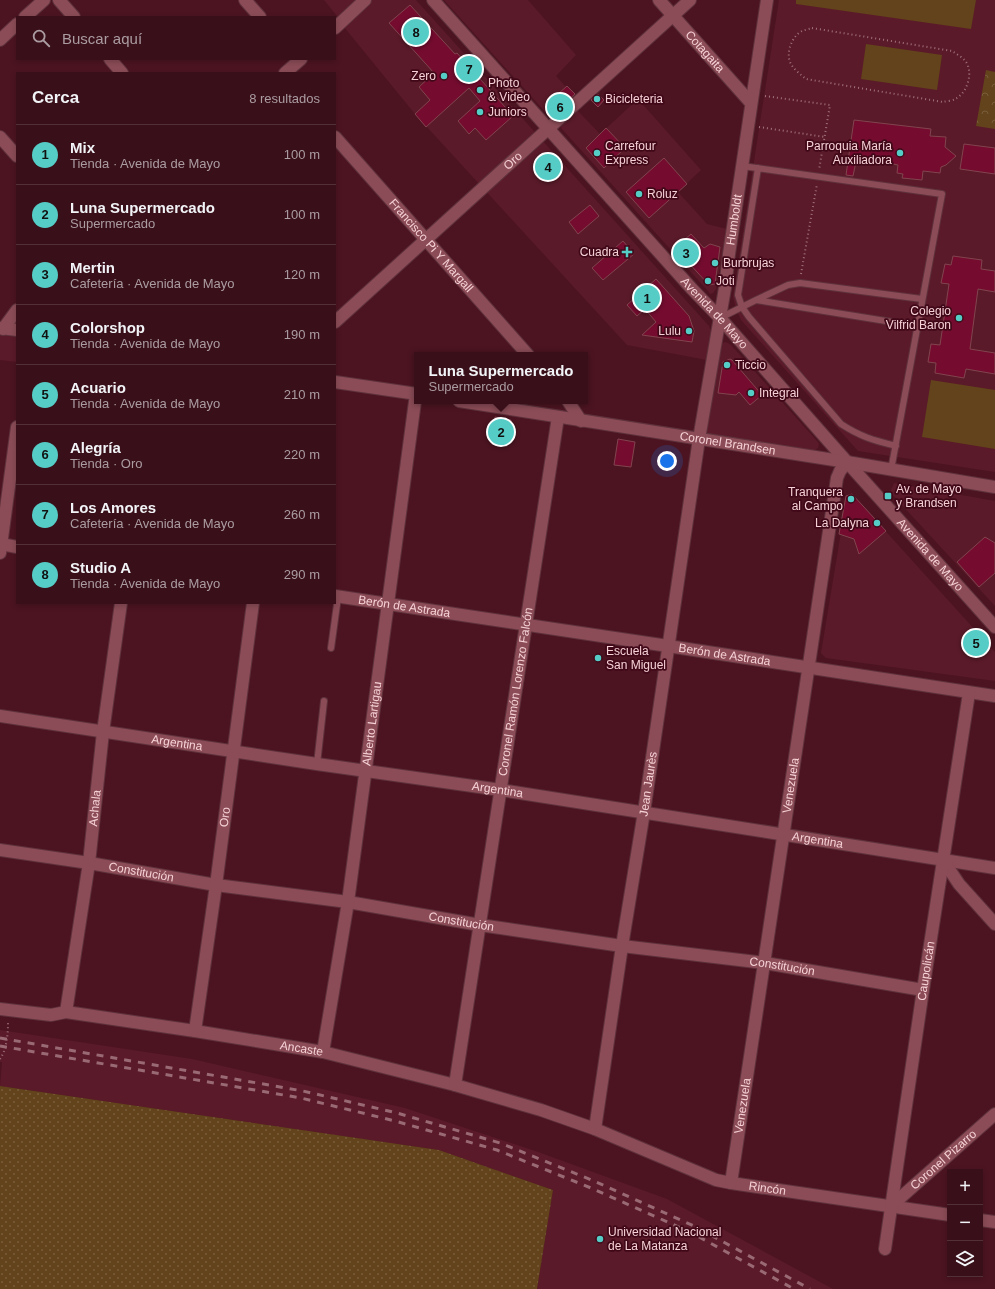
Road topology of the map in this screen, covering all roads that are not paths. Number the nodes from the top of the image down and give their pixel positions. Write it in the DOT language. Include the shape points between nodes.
graph roads {
  1 [pos="44,0"];
  2 [pos="59,0"];
  3 [pos="245,0"];
  4 [pos="365,0"];
  5 [pos="433,0"];
  6 [pos="659,0"];
  7 [pos="690,0"];
  8 [pos="767,0"];
  9 [pos="673,15"];
  10 [pos="26,16"];
  11 [pos="73,16"];
  12 [pos="259,16"];
  13 [pos="16,25"];
  14 [pos="336,27"];
  15 [pos="0,40"];
  16 [pos="111,60"];
  17 [pos="299,60"];
  18 [pos="121,72"];
  19 [pos="286,72"];
  20 [pos="752,98"];
  21 [pos="548,130"];
  22 [pos="0,137"];
  23 [pos="336,138"];
  24 [pos="16,155"];
  25 [pos="742,166"];
  26 [pos="758,168"];
  27 [pos="425,239"];
  28 [pos="922,299"];
  29 [pos="756,300"];
  30 [pos="739,308"];
  31 [pos="16,311"];
  32 [pos="720,318"];
  33 [pos="336,321"];
  34 [pos="917,326"];
  35 [pos="1,328"];
  36 [pos="16,330"];
  37 [pos="525,352"];
  38 [pos="336,382"];
  39 [pos="414,394"];
  40 [pos="416,404"];
  41 [pos="478,404"];
  42 [pos="570,404"];
  43 [pos="558,417"];
  44 [pos="581,421"];
  45 [pos="16,432"];
  46 [pos="699,439"];
  47 [pos="896,446"];
  48 [pos="847,462"];
  49 [pos="891,470"];
  50 [pos="995,487"];
  51 [pos="2,508"];
  52 [pos="16,547"];
  53 [pos="1,548"];
  54 [pos="337,597"];
  55 [pos="121,604"];
  56 [pos="253,604"];
  57 [pos="388,604"];
  58 [pos="525,624"];
  59 [pos="995,627"];
  60 [pos="668,646"];
  61 [pos="331,648"];
  62 [pos="808,667"];
  63 [pos="969,693"];
  64 [pos="995,696"];
  65 [pos="324,701"];
  66 [pos="0,716"];
  67 [pos="103,732"];
  68 [pos="234,751"];
  69 [pos="317,764"];
  70 [pos="366,771"];
  71 [pos="501,790"];
  72 [pos="644,812"];
  73 [pos="783,834"];
  74 [pos="0,850"];
  75 [pos="943,860"];
  76 [pos="89,863"];
  77 [pos="995,868"];
  78 [pos="216,885"];
  79 [pos="348,902"];
  80 [pos="995,924"];
  81 [pos="480,926"];
  82 [pos="622,946"];
  83 [pos="765,963"];
  84 [pos="923,990"];
  85 [pos="4,1010"];
  86 [pos="66,1012"];
  87 [pos="195,1031"];
  88 [pos="323,1052"];
  89 [pos="455,1085"];
  90 [pos="995,1114"];
  91 [pos="595,1129"];
  92 [pos="731,1183"];
  93 [pos="891,1206"];
  94 [pos="947,1215"];
  95 [pos="983,1220"];
  96 [pos="995,1222"];
  97 [pos="885,1249"];
  1 -- 10 [label="street"];
  2 -- 11 [label="street"];
  3 -- 12 [label="street"];
  4 -- 14 [label="street"];
  5 -- 21 [label="street, Avenida de Mayo"];
  6 -- 9 [label="street, Cotagaita"];
  7 -- 9 [label="street, Oro"];
  8 -- 20 [label="street, Humboldt"];
  9 -- 20 [label="street, Cotagaita"];
  9 -- 21 [label="street, Oro"];
  13 -- 15 [label="street"];
  16 -- 18 [label="street"];
  17 -- 19 [label="street"];
  20 -- 25 [label="street, Humboldt"];
  21 -- 27 [label="street, Oro"];
  21 -- 32 [label="street, Avenida de Mayo"];
  22 -- 24 [label="street"];
  23 -- 27 [label="street, Francisco Pi Y Margall"];
  25 -- 26 [label="lane"];
  25 -- 32 [label="street, Humboldt"];
  26 -- 28 [label="lane" via="942,194"];
  26 -- 30 [label="lane" via="738,295"];
  27 -- 33 [label="street, Oro"];
  27 -- 37 [label="street, Francisco Pi Y Margall"];
  28 -- 29 [label="lane" via="800,283 788,285"];
  28 -- 34 [label="lane"];
  29 -- 30 [label="lane"];
  29 -- 34 [label="lane"];
  30 -- 32 [label="lane"];
  30 -- 47 [label="lane" via="841,424 862,436"];
  31 -- 35 [label="street"];
  32 -- 46 [label="street, Humboldt"];
  32 -- 48 [label="street, Avenida de Mayo"];
  34 -- 47 [label="lane"];
  35 -- 36 [label="street"];
  38 -- 39 [label="street"];
  40 -- 57 [label="street, Alberto Lartigau"];
  41 -- 43 [label="street, Coronel Brandsen"];
  42 -- 44 [label="street"];
  43 -- 44 [label="street, Coronel Brandsen"];
  43 -- 58 [label="street, Coronel Ramón Lorenzo Falcón"];
  44 -- 46 [label="street, Coronel Brandsen"];
  45 -- 51 [label="street"];
  46 -- 48 [label="street, Coronel Brandsen"];
  46 -- 60 [label="street, Jean Jaurès"];
  47 -- 49 [label="lane"];
  48 -- 49 [label="street, Coronel Brandsen"];
  48 -- 59 [label="street, Avenida de Mayo"];
  48 -- 62 [label="street, Venezuela" via="837,478"];
  49 -- 50 [label="street, Coronel Brandsen"];
  51 -- 53 [label="street"];
  52 -- 53 [label="street"];
  54 -- 57 [label="street, Berón de Astrada"];
  54 -- 61 [label="lane"];
  55 -- 67 [label="street, Achala"];
  56 -- 68 [label="street, Oro"];
  57 -- 58 [label="street, Berón de Astrada"];
  57 -- 70 [label="street, Alberto Lartigau"];
  58 -- 60 [label="street, Berón de Astrada"];
  58 -- 71 [label="street, Coronel Ramón Lorenzo Falcón"];
  60 -- 62 [label="street, Berón de Astrada"];
  60 -- 72 [label="street, Jean Jaurès"];
  62 -- 63 [label="street, Berón de Astrada"];
  62 -- 73 [label="street, Venezuela"];
  63 -- 64 [label="street, Berón de Astrada"];
  63 -- 75 [label="street, Caupolicán"];
  65 -- 69 [label="lane"];
  66 -- 67 [label="street, Argentina"];
  67 -- 68 [label="street, Argentina"];
  67 -- 76 [label="street, Achala"];
  68 -- 69 [label="street, Argentina"];
  68 -- 78 [label="street, Oro"];
  69 -- 70 [label="street, Argentina"];
  70 -- 71 [label="street, Argentina"];
  70 -- 79 [label="street, Alberto Lartigau"];
  71 -- 72 [label="street, Argentina"];
  71 -- 81 [label="street, Coronel Ramón Lorenzo Falcón"];
  72 -- 73 [label="street, Argentina"];
  72 -- 82 [label="street, Jean Jaurès"];
  73 -- 75 [label="street, Argentina"];
  73 -- 83 [label="street, Venezuela"];
  74 -- 76 [label="street, Constitución"];
  75 -- 77 [label="street, Argentina"];
  75 -- 80 [label="street" via="959,884"];
  75 -- 84 [label="street, Caupolicán"];
  76 -- 78 [label="street, Constitución"];
  76 -- 86 [label="street, Achala"];
  78 -- 79 [label="street, Constitución"];
  78 -- 87 [label="street, Oro"];
  79 -- 81 [label="street, Constitución"];
  79 -- 88 [label="street, Alberto Lartigau"];
  81 -- 82 [label="street, Constitución"];
  81 -- 89 [label="street, Coronel Ramón Lorenzo Falcón"];
  82 -- 83 [label="street, Constitución"];
  82 -- 91 [label="street, Jean Jaurès"];
  83 -- 84 [label="street, Constitución"];
  83 -- 92 [label="street, Venezuela"];
  84 -- 93 [label="street, Caupolicán"];
  85 -- 86 [label="street, Ancaste" via="51,1015"];
  86 -- 87 [label="street, Ancaste"];
  87 -- 88 [label="street, Ancaste"];
  88 -- 89 [label="street, Ancaste"];
  89 -- 91 [label="street, Ancaste"];
  90 -- 93 [label="street, Coronel Pizarro"];
  91 -- 92 [label="street, Rincón" via="710,1178"];
  92 -- 93 [label="street, Rincón"];
  93 -- 94 [label="street, Rincón"];
  93 -- 97 [label="street, Caupolicán"];
  95 -- 96 [label="street"];
}
